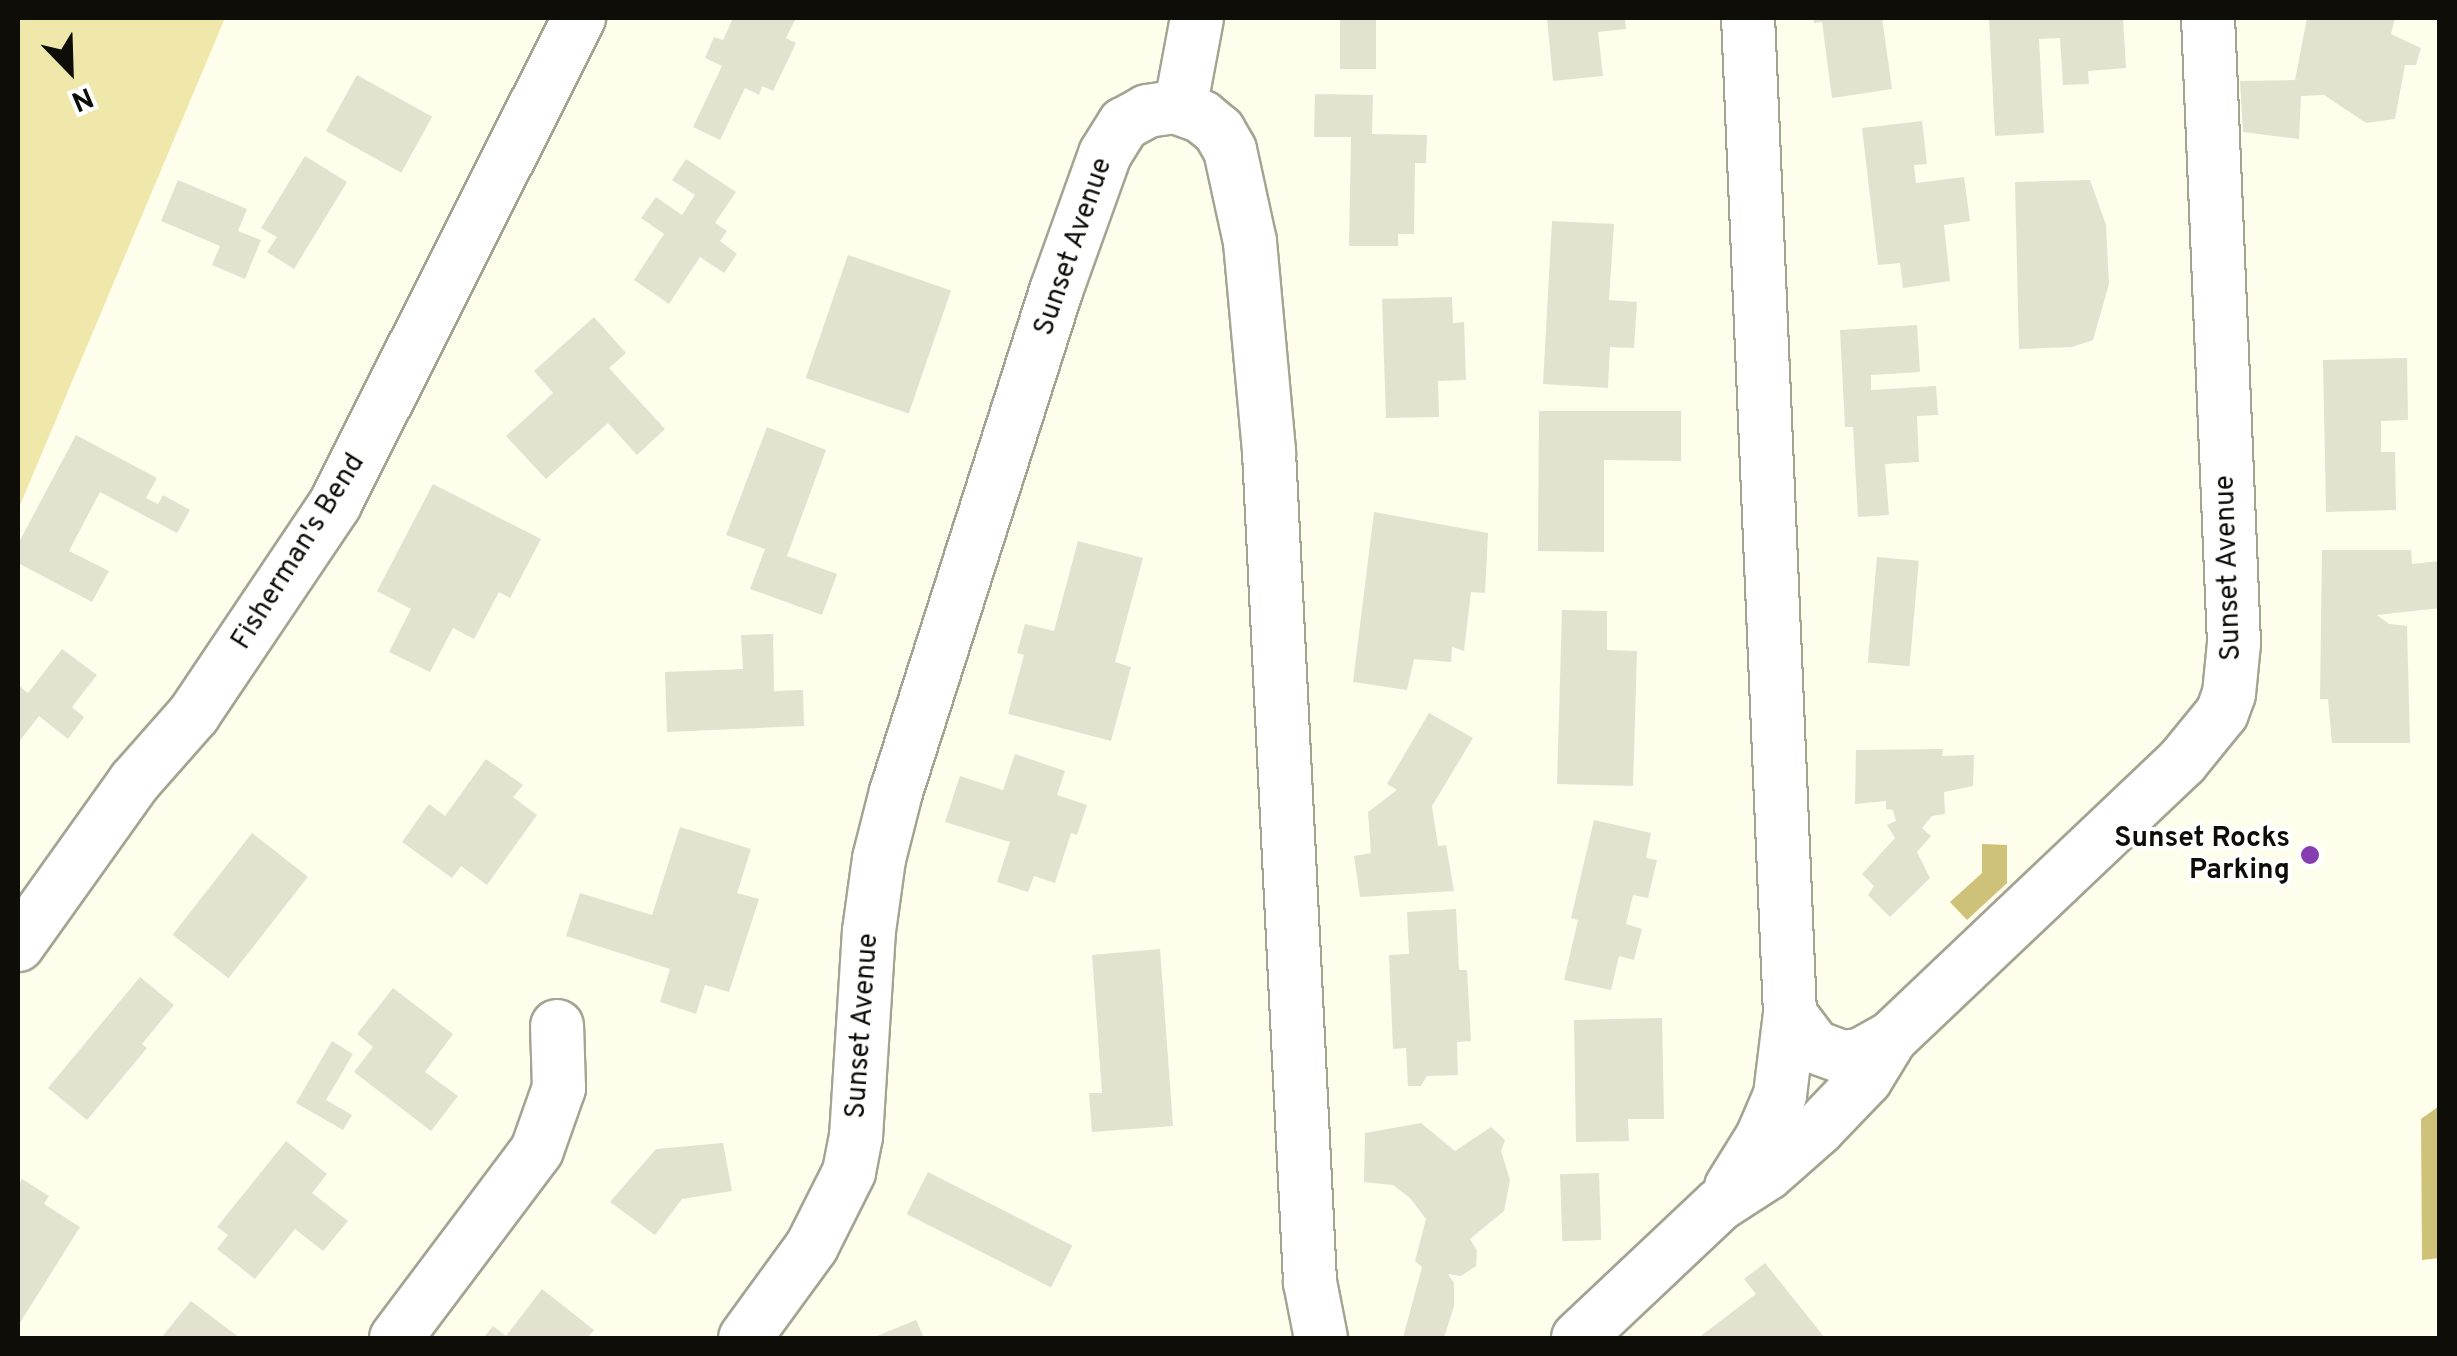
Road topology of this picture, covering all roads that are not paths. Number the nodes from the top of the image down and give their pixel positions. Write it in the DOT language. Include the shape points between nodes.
graph roads {
  1 [pos="579,18"];
  2 [pos="1197,18"];
  3 [pos="1748,18"];
  4 [pos="2208,18"];
  5 [pos="1175,107"];
  6 [pos="18,946"];
  7 [pos="1790,1014"];
  8 [pos="557,1026"];
  9 [pos="1892,1038"];
  10 [pos="1719,1205"];
  11 [pos="396,1338"];
  12 [pos="745,1338"];
  13 [pos="1321,1338"];
  14 [pos="1578,1338"];
  1 -- 6 [label="street, Fisherman's Bend" via="335,504 194,714 135,782"];
  2 -- 5 [label="street"];
  3 -- 7 [label="street, Sunset Avenue"];
  4 -- 9 [label="street, Sunset Avenue" via="2234,644 2229,694 2222,713 2182,762"];
  5 -- 12 [label="street, Sunset Avenue" via="1146,111 1114,139 1056,291 879,858 849,1172 812,1246"];
  5 -- 13 [label="street" via="1202,118 1224,140 1250,242 1269,452 1310,1282"];
  7 -- 9 [label="street, Sunset Avenue" via="1816,1047 1843,1058"];
  7 -- 10 [label="street, Sunset Avenue" via="1780,1095"];
  8 -- 11 [label="street" via="559,1088 537,1150"];
  9 -- 10 [label="street, Sunset Avenue" via="1866,1080 1818,1129"];
  10 -- 14 [label="street, Sunset Avenue"];
}
